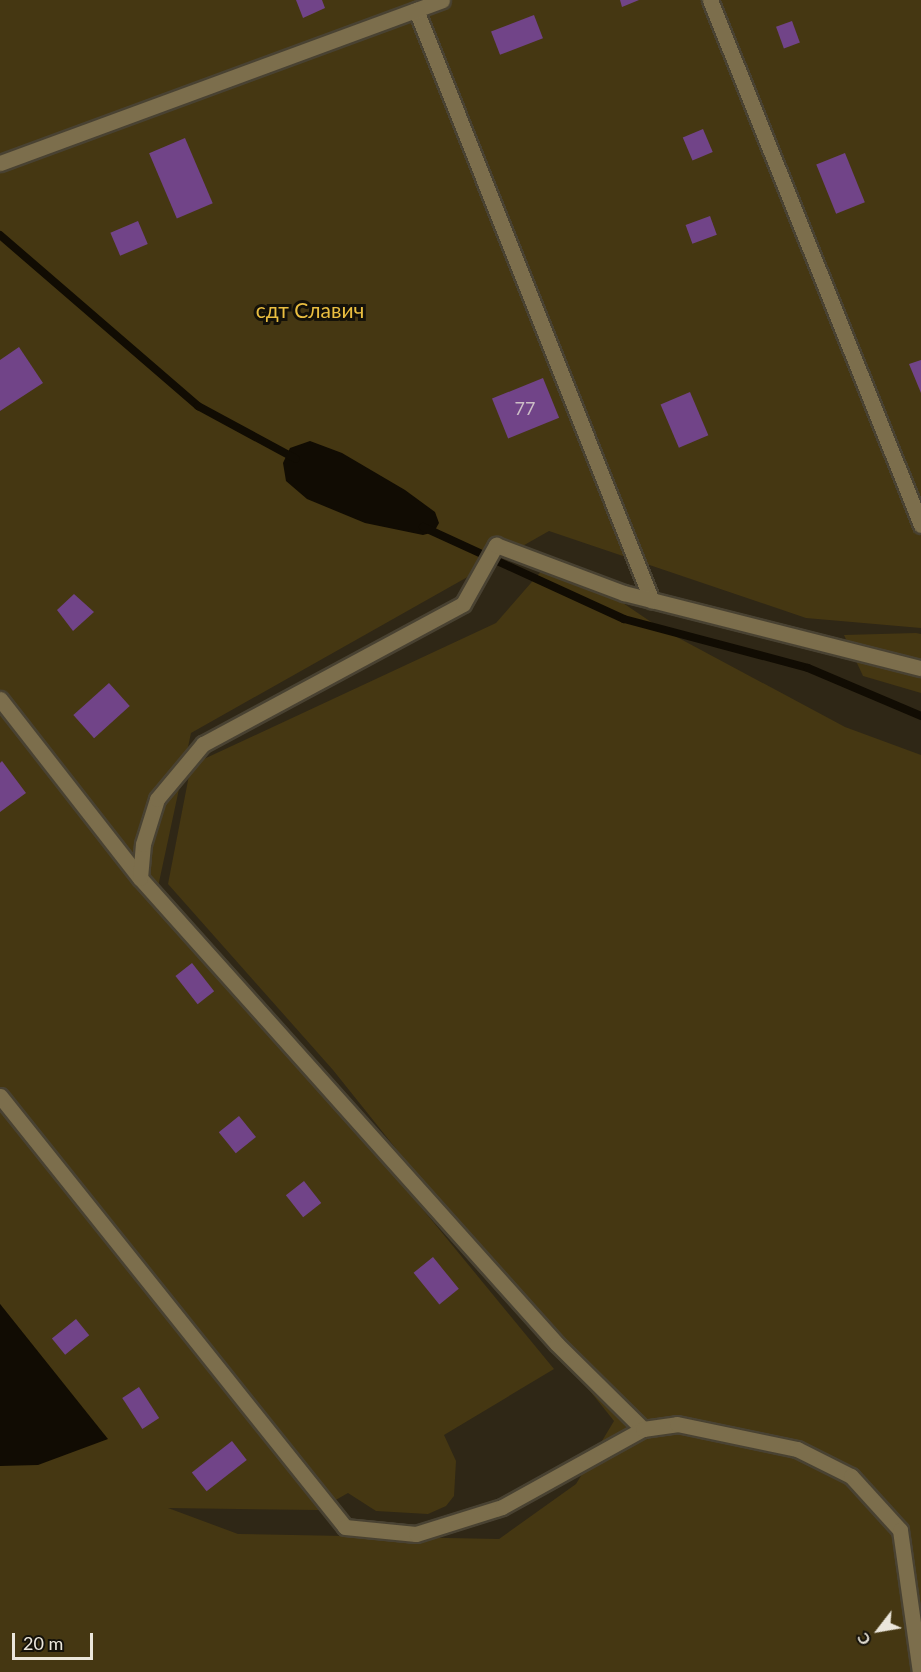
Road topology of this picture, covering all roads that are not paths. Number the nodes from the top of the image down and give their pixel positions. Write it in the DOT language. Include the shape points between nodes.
graph roads {
  1 [pos="442,0"];
  2 [pos="710,0"];
  3 [pos="416,10"];
  4 [pos="0,163"];
  5 [pos="921,525"];
  6 [pos="652,601"];
  7 [pos="921,668"];
  8 [pos="0,699"];
  9 [pos="140,878"];
  10 [pos="0,1096"];
  11 [pos="643,1429"];
  12 [pos="920,1672"];
  1 -- 3 [label="lane"];
  2 -- 5 [label="lane"];
  3 -- 4 [label="lane"];
  3 -- 6 [label="lane"];
  6 -- 7 [label="lane"];
  6 -- 9 [label="lane" via="496,545 463,604 203,744 157,799 142,844"];
  8 -- 9 [label="lane"];
  9 -- 11 [label="lane" via="557,1344"];
  10 -- 11 [label="lane" via="345,1527 416,1534 502,1506"];
  11 -- 12 [label="lane" via="677,1424 797,1449 851,1476 900,1530"];
}
